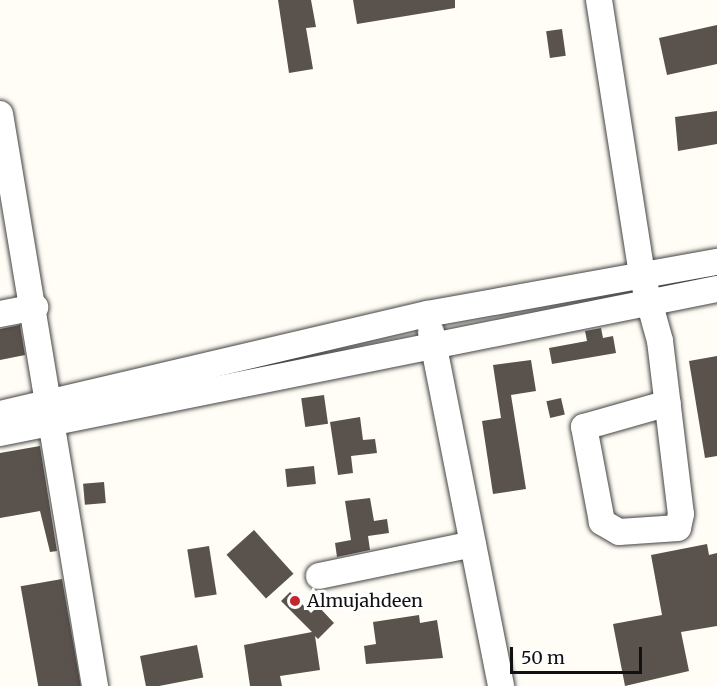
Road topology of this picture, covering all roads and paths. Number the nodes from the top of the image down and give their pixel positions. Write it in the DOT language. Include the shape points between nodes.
graph roads {
  1 [pos="599,0"];
  2 [pos="0,114"];
  3 [pos="717,262"];
  4 [pos="642,276"];
  5 [pos="717,289"];
  6 [pos="651,301"];
  7 [pos="35,307"];
  8 [pos="0,314"];
  9 [pos="427,314"];
  10 [pos="435,346"];
  11 [pos="50,400"];
  12 [pos="668,403"];
  13 [pos="0,414"];
  14 [pos="53,426"];
  15 [pos="0,433"];
  16 [pos="474,544"];
  17 [pos="319,576"];
  18 [pos="95,686"];
  19 [pos="501,686"];
  1 -- 4 [label="street"];
  2 -- 7 [label="street"];
  3 -- 4 [label="street"];
  4 -- 6 [label="street"];
  4 -- 9 [label="street"];
  5 -- 6 [label="street"];
  6 -- 10 [label="street"];
  6 -- 12 [label="street"];
  7 -- 8 [label="street"];
  7 -- 11 [label="street"];
  9 -- 10 [label="street"];
  9 -- 11 [label="street"];
  10 -- 14 [label="street"];
  10 -- 16 [label="street"];
  11 -- 13 [label="street"];
  11 -- 14 [label="street"];
  12 -- 12 [label="street" via="584,427 602,522 619,532 678,528 681,522"];
  14 -- 15 [label="street"];
  14 -- 18 [label="street"];
  16 -- 17 [label="street"];
  16 -- 19 [label="street"];
}
